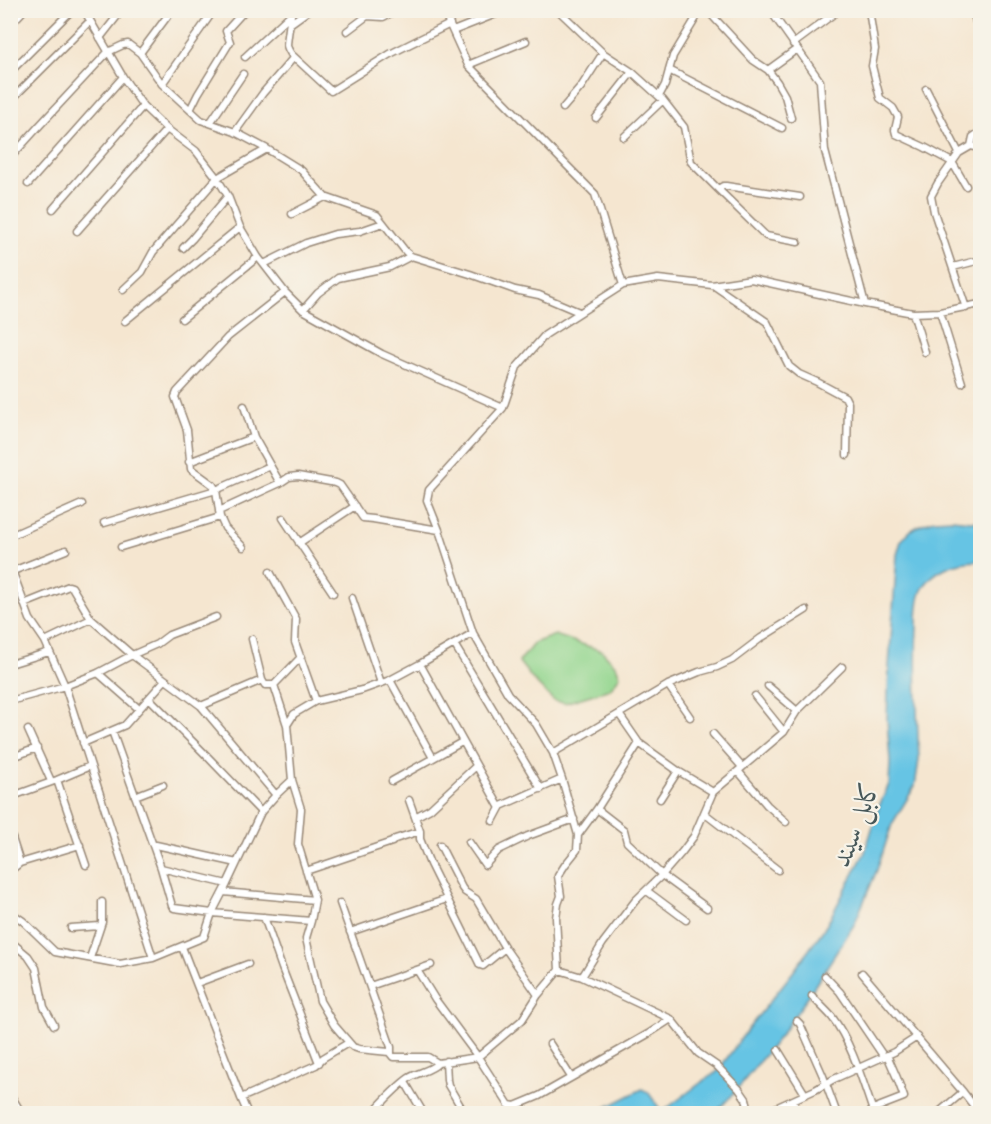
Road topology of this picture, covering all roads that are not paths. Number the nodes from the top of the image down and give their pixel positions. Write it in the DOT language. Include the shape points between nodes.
graph roads {
  1 [pos="24,10"];
  2 [pos="72,10"];
  3 [pos="84,10"];
  4 [pos="122,10"];
  5 [pos="172,10"];
  6 [pos="214,10"];
  7 [pos="245,10"];
  8 [pos="309,10"];
  9 [pos="397,10"];
  10 [pos="443,10"];
  11 [pos="506,10"];
  12 [pos="558,10"];
  13 [pos="705,10"];
  14 [pos="770,10"];
  15 [pos="838,10"];
  16 [pos="885,10"];
  17 [pos="973,10"];
  18 [pos="870,12"];
  19 [pos="291,13"];
  20 [pos="90,21"];
  21 [pos="291,23"];
  22 [pos="450,24"];
  23 [pos="10,25"];
  24 [pos="347,31"];
  25 [pos="453,31"];
  26 [pos="981,37"];
  27 [pos="100,38"];
  28 [pos="526,41"];
  29 [pos="795,46"];
  30 [pos="108,52"];
  31 [pos="603,53"];
  32 [pos="140,54"];
  33 [pos="245,57"];
  34 [pos="294,57"];
  35 [pos="468,65"];
  36 [pos="669,70"];
  37 [pos="768,70"];
  38 [pos="10,72"];
  39 [pos="632,72"];
  40 [pos="243,74"];
  41 [pos="123,77"];
  42 [pos="162,84"];
  43 [pos="926,89"];
  44 [pos="661,98"];
  45 [pos="10,101"];
  46 [pos="143,106"];
  47 [pos="563,108"];
  48 [pos="190,110"];
  49 [pos="596,118"];
  50 [pos="791,118"];
  51 [pos="210,123"];
  52 [pos="782,128"];
  53 [pos="167,129"];
  54 [pos="235,132"];
  55 [pos="981,132"];
  56 [pos="624,137"];
  57 [pos="971,146"];
  58 [pos="981,148"];
  59 [pos="267,149"];
  60 [pos="959,153"];
  61 [pos="10,158"];
  62 [pos="952,162"];
  63 [pos="217,178"];
  64 [pos="28,184"];
  65 [pos="966,186"];
  66 [pos="718,189"];
  67 [pos="228,196"];
  68 [pos="325,197"];
  69 [pos="800,197"];
  70 [pos="53,209"];
  71 [pos="292,214"];
  72 [pos="383,223"];
  73 [pos="240,227"];
  74 [pos="77,231"];
  75 [pos="798,242"];
  76 [pos="183,248"];
  77 [pos="411,255"];
  78 [pos="258,257"];
  79 [pos="981,260"];
  80 [pos="264,264"];
  81 [pos="953,267"];
  82 [pos="623,285"];
  83 [pos="712,285"];
  84 [pos="123,290"];
  85 [pos="285,292"];
  86 [pos="865,304"];
  87 [pos="980,306"];
  88 [pos="966,308"];
  89 [pos="303,310"];
  90 [pos="579,312"];
  91 [pos="940,312"];
  92 [pos="913,313"];
  93 [pos="182,319"];
  94 [pos="125,321"];
  95 [pos="925,352"];
  96 [pos="962,383"];
  97 [pos="244,406"];
  98 [pos="503,408"];
  99 [pos="254,437"];
  100 [pos="847,455"];
  101 [pos="189,462"];
  102 [pos="270,466"];
  103 [pos="280,483"];
  104 [pos="216,490"];
  105 [pos="82,504"];
  106 [pos="355,506"];
  107 [pos="219,514"];
  108 [pos="283,518"];
  109 [pos="104,524"];
  110 [pos="439,530"];
  111 [pos="10,536"];
  112 [pos="299,543"];
  113 [pos="121,548"];
  114 [pos="243,548"];
  115 [pos="66,550"];
  116 [pos="12,568"];
  117 [pos="270,572"];
  118 [pos="19,589"];
  119 [pos="10,592"];
  120 [pos="333,593"];
  121 [pos="352,598"];
  122 [pos="24,604"];
  123 [pos="806,610"];
  124 [pos="216,617"];
  125 [pos="91,619"];
  126 [pos="473,633"];
  127 [pos="252,639"];
  128 [pos="45,641"];
  129 [pos="454,644"];
  130 [pos="49,652"];
  131 [pos="132,654"];
  132 [pos="301,657"];
  133 [pos="10,664"];
  134 [pos="420,664"];
  135 [pos="842,667"];
  136 [pos="98,673"];
  137 [pos="165,680"];
  138 [pos="262,680"];
  139 [pos="390,680"];
  140 [pos="381,683"];
  141 [pos="274,685"];
  142 [pos="668,685"];
  143 [pos="65,686"];
  144 [pos="768,686"];
  145 [pos="755,696"];
  146 [pos="149,698"];
  147 [pos="10,701"];
  148 [pos="315,701"];
  149 [pos="201,706"];
  150 [pos="139,709"];
  151 [pos="797,711"];
  152 [pos="619,714"];
  153 [pos="690,717"];
  154 [pos="287,725"];
  155 [pos="28,730"];
  156 [pos="112,731"];
  157 [pos="784,732"];
  158 [pos="713,735"];
  159 [pos="462,742"];
  160 [pos="83,743"];
  161 [pos="639,743"];
  162 [pos="36,748"];
  163 [pos="553,753"];
  164 [pos="10,758"];
  165 [pos="433,758"];
  166 [pos="90,766"];
  167 [pos="476,766"];
  168 [pos="740,769"];
  169 [pos="678,771"];
  170 [pos="562,779"];
  171 [pos="292,780"];
  172 [pos="54,781"];
  173 [pos="392,781"];
  174 [pos="163,785"];
  175 [pos="541,789"];
  176 [pos="713,792"];
  177 [pos="276,795"];
  178 [pos="10,796"];
  179 [pos="135,796"];
  180 [pos="660,799"];
  181 [pos="409,800"];
  182 [pos="500,808"];
  183 [pos="597,809"];
  184 [pos="261,812"];
  185 [pos="704,813"];
  186 [pos="415,817"];
  187 [pos="574,819"];
  188 [pos="493,821"];
  189 [pos="786,822"];
  190 [pos="420,831"];
  191 [pos="10,832"];
  192 [pos="578,835"];
  193 [pos="469,842"];
  194 [pos="80,845"];
  195 [pos="153,845"];
  196 [pos="440,845"];
  197 [pos="20,863"];
  198 [pos="237,864"];
  199 [pos="86,865"];
  200 [pos="161,868"];
  201 [pos="778,870"];
  202 [pos="10,871"];
  203 [pos="306,872"];
  204 [pos="662,875"];
  205 [pos="227,884"];
  206 [pos="647,891"];
  207 [pos="223,892"];
  208 [pos="447,898"];
  209 [pos="315,900"];
  210 [pos="102,902"];
  211 [pos="340,903"];
  212 [pos="707,908"];
  213 [pos="10,912"];
  214 [pos="212,913"];
  215 [pos="264,917"];
  216 [pos="686,920"];
  217 [pos="311,921"];
  218 [pos="100,926"];
  219 [pos="71,928"];
  220 [pos="350,932"];
  221 [pos="10,941"];
  222 [pos="182,946"];
  223 [pos="505,948"];
  224 [pos="90,958"];
  225 [pos="153,958"];
  226 [pos="248,964"];
  227 [pos="431,965"];
  228 [pos="417,970"];
  229 [pos="559,970"];
  230 [pos="862,973"];
  231 [pos="582,976"];
  232 [pos="825,976"];
  233 [pos="197,983"];
  234 [pos="370,986"];
  235 [pos="538,995"];
  236 [pos="812,996"];
  237 [pos="671,1019"];
  238 [pos="797,1021"];
  239 [pos="54,1025"];
  240 [pos="917,1037"];
  241 [pos="348,1043"];
  242 [pos="550,1044"];
  243 [pos="778,1050"];
  244 [pos="391,1055"];
  245 [pos="885,1056"];
  246 [pos="478,1057"];
  247 [pos="446,1061"];
  248 [pos="319,1063"];
  249 [pos="438,1063"];
  250 [pos="859,1069"];
  251 [pos="571,1077"];
  252 [pos="405,1082"];
  253 [pos="826,1084"];
  254 [pos="963,1092"];
  255 [pos="10,1094"];
  256 [pos="805,1094"];
  257 [pos="241,1098"];
  258 [pos="793,1100"];
  259 [pos="782,1105"];
  260 [pos="873,1111"];
  261 [pos="22,1113"];
  262 [pos="249,1113"];
  263 [pos="371,1113"];
  264 [pos="424,1113"];
  265 [pos="465,1113"];
  266 [pos="750,1113"];
  267 [pos="762,1113"];
  268 [pos="785,1113"];
  269 [pos="798,1113"];
  270 [pos="837,1113"];
  271 [pos="937,1113"];
  272 [pos="980,1113"];
  1 -- 23 [label="street"];
  2 -- 38 [label="street"];
  3 -- 20 [label="street"];
  4 -- 27 [label="street"];
  5 -- 32 [label="street"];
  6 -- 42 [label="street"];
  7 -- 48 [label="street" via="226,31 230,42"];
  8 -- 21 [label="street"];
  9 -- 24 [label="street" via="367,16"];
  10 -- 22 [label="street"];
  11 -- 25 [label="street"];
  12 -- 31 [label="street"];
  13 -- 36 [label="street" via="699,13 673,56"];
  13 -- 37 [label="street" via="753,60"];
  14 -- 29 [label="street"];
  15 -- 29 [label="street"];
  16 -- 18 [label="street"];
  17 -- 26 [label="street"];
  18 -- 62 [label="street" via="875,49 872,66 880,98 898,117 896,134"];
  19 -- 21 [label="street"];
  19 -- 33 [label="street"];
  20 -- 27 [label="street"];
  20 -- 45 [label="street"];
  21 -- 34 [label="street" via="287,46"];
  22 -- 25 [label="street"];
  22 -- 34 [label="street" via="390,54 331,91"];
  25 -- 35 [label="street"];
  27 -- 30 [label="street"];
  28 -- 35 [label="street"];
  29 -- 37 [label="street"];
  29 -- 86 [label="street" via="820,81 825,150"];
  30 -- 32 [label="street" via="128,44"];
  30 -- 41 [label="street"];
  30 -- 61 [label="street"];
  31 -- 39 [label="street"];
  31 -- 47 [label="street"];
  32 -- 42 [label="street"];
  34 -- 54 [label="street"];
  35 -- 82 [label="street" via="595,194"];
  36 -- 44 [label="street"];
  36 -- 52 [label="street"];
  37 -- 50 [label="street" via="785,96"];
  39 -- 44 [label="street"];
  39 -- 49 [label="street"];
  40 -- 51 [label="street"];
  41 -- 46 [label="street"];
  41 -- 64 [label="street"];
  42 -- 48 [label="street"];
  43 -- 60 [label="street"];
  44 -- 56 [label="street"];
  44 -- 66 [label="street" via="684,128 691,162"];
  46 -- 53 [label="street"];
  46 -- 70 [label="street"];
  48 -- 51 [label="street"];
  51 -- 54 [label="street"];
  53 -- 63 [label="street" via="196,151"];
  53 -- 74 [label="street"];
  54 -- 59 [label="street"];
  55 -- 57 [label="street" via="973,137"];
  57 -- 58 [label="street"];
  57 -- 60 [label="street"];
  59 -- 63 [label="street"];
  59 -- 68 [label="street" via="301,170"];
  60 -- 62 [label="street"];
  62 -- 65 [label="street"];
  62 -- 81 [label="street" via="931,196"];
  63 -- 67 [label="street"];
  63 -- 84 [label="street"];
  66 -- 69 [label="street" via="726,186"];
  66 -- 75 [label="street" via="766,236"];
  67 -- 73 [label="street"];
  67 -- 76 [label="street"];
  68 -- 71 [label="street"];
  68 -- 72 [label="street" via="378,215"];
  72 -- 77 [label="street"];
  72 -- 80 [label="street" via="306,243"];
  73 -- 78 [label="street"];
  73 -- 94 [label="street"];
  77 -- 89 [label="street" via="390,267 338,278"];
  77 -- 90 [label="street"];
  78 -- 80 [label="street"];
  78 -- 93 [label="street"];
  79 -- 81 [label="street"];
  80 -- 85 [label="street"];
  81 -- 88 [label="street"];
  82 -- 83 [label="street" via="658,279"];
  82 -- 90 [label="street"];
  83 -- 86 [label="street" via="751,279"];
  83 -- 100 [label="street" via="767,322 789,366 845,398"];
  85 -- 89 [label="street"];
  85 -- 101 [label="street" via="228,337 177,392 175,397 187,430"];
  86 -- 92 [label="street"];
  87 -- 88 [label="street"];
  88 -- 91 [label="street"];
  89 -- 98 [label="street" via="382,354"];
  90 -- 98 [label="street" via="545,335 517,367"];
  91 -- 92 [label="street"];
  91 -- 96 [label="street"];
  92 -- 95 [label="street"];
  97 -- 99 [label="street"];
  98 -- 110 [label="street" via="429,490 427,500"];
  99 -- 101 [label="street"];
  99 -- 102 [label="street"];
  101 -- 104 [label="street" via="190,469"];
  102 -- 103 [label="street"];
  102 -- 104 [label="street"];
  103 -- 106 [label="street" via="298,476 336,483"];
  103 -- 107 [label="street"];
  104 -- 107 [label="street"];
  104 -- 109 [label="street"];
  105 -- 111 [label="street"];
  106 -- 110 [label="street" via="365,519"];
  106 -- 112 [label="street"];
  107 -- 113 [label="street"];
  107 -- 114 [label="street" via="225,528"];
  108 -- 112 [label="street"];
  110 -- 126 [label="street"];
  112 -- 120 [label="street"];
  115 -- 116 [label="street"];
  116 -- 118 [label="street"];
  117 -- 132 [label="street" via="296,619 296,642"];
  118 -- 119 [label="street"];
  118 -- 122 [label="street"];
  121 -- 140 [label="street"];
  122 -- 125 [label="street" via="69,586"];
  122 -- 128 [label="street"];
  123 -- 142 [label="street" via="732,660"];
  124 -- 131 [label="street"];
  125 -- 128 [label="street"];
  125 -- 131 [label="street"];
  126 -- 129 [label="street"];
  126 -- 163 [label="street" via="508,694 536,724"];
  127 -- 138 [label="street"];
  128 -- 130 [label="street"];
  129 -- 134 [label="street"];
  129 -- 175 [label="street"];
  130 -- 133 [label="street"];
  130 -- 143 [label="street"];
  131 -- 136 [label="street"];
  131 -- 137 [label="street"];
  132 -- 141 [label="street"];
  132 -- 148 [label="street"];
  134 -- 139 [label="street"];
  134 -- 159 [label="street"];
  135 -- 151 [label="street"];
  136 -- 143 [label="street"];
  136 -- 150 [label="street"];
  137 -- 146 [label="street"];
  137 -- 149 [label="street"];
  138 -- 141 [label="street"];
  138 -- 149 [label="street"];
  139 -- 140 [label="street"];
  139 -- 165 [label="street"];
  140 -- 148 [label="street"];
  141 -- 154 [label="street"];
  142 -- 152 [label="street"];
  142 -- 153 [label="street"];
  143 -- 147 [label="street"];
  143 -- 160 [label="street"];
  144 -- 151 [label="street"];
  145 -- 157 [label="street"];
  146 -- 150 [label="street"];
  146 -- 184 [label="street"];
  148 -- 154 [label="street" via="294,714"];
  149 -- 177 [label="street"];
  150 -- 156 [label="street" via="125,725"];
  151 -- 157 [label="street"];
  152 -- 161 [label="street"];
  152 -- 163 [label="street"];
  154 -- 171 [label="street"];
  155 -- 162 [label="street"];
  156 -- 160 [label="street"];
  156 -- 179 [label="street"];
  157 -- 168 [label="street"];
  158 -- 168 [label="street"];
  159 -- 165 [label="street"];
  159 -- 167 [label="street"];
  160 -- 166 [label="street"];
  161 -- 169 [label="street"];
  161 -- 183 [label="street"];
  162 -- 164 [label="street"];
  162 -- 172 [label="street"];
  163 -- 170 [label="street"];
  165 -- 173 [label="street"];
  166 -- 172 [label="street"];
  166 -- 225 [label="street"];
  167 -- 182 [label="street"];
  167 -- 186 [label="street" via="430,809"];
  168 -- 176 [label="street"];
  168 -- 189 [label="street" via="767,805"];
  169 -- 176 [label="street"];
  169 -- 180 [label="street"];
  170 -- 175 [label="street"];
  170 -- 187 [label="street"];
  171 -- 177 [label="street"];
  171 -- 203 [label="street" via="301,809 298,844"];
  172 -- 178 [label="street"];
  172 -- 194 [label="street"];
  174 -- 179 [label="street"];
  175 -- 182 [label="street"];
  176 -- 185 [label="street"];
  177 -- 184 [label="street"];
  179 -- 195 [label="street"];
  181 -- 186 [label="street"];
  182 -- 188 [label="street"];
  183 -- 192 [label="street"];
  183 -- 204 [label="street" via="624,830 627,842"];
  184 -- 198 [label="street"];
  185 -- 201 [label="street"];
  185 -- 204 [label="street" via="694,836"];
  186 -- 190 [label="street"];
  187 -- 192 [label="street"];
  187 -- 193 [label="street" via="499,850 486,864"];
  190 -- 203 [label="street"];
  190 -- 208 [label="street"];
  191 -- 197 [label="street"];
  192 -- 229 [label="street" via="577,850 558,876"];
  194 -- 197 [label="street"];
  194 -- 199 [label="street"];
  195 -- 198 [label="street"];
  195 -- 200 [label="street"];
  196 -- 223 [label="street" via="462,888 476,898"];
  197 -- 202 [label="street"];
  198 -- 205 [label="street"];
  200 -- 205 [label="street"];
  200 -- 214 [label="street" via="174,908"];
  203 -- 209 [label="street"];
  204 -- 206 [label="street"];
  204 -- 212 [label="street"];
  205 -- 207 [label="street"];
  206 -- 216 [label="street"];
  206 -- 231 [label="street" via="635,901"];
  207 -- 209 [label="street"];
  207 -- 214 [label="street"];
  208 -- 220 [label="street"];
  208 -- 223 [label="street" via="480,965"];
  209 -- 217 [label="street"];
  210 -- 218 [label="street"];
  211 -- 220 [label="street"];
  213 -- 224 [label="street" via="55,952"];
  214 -- 215 [label="street"];
  214 -- 222 [label="street" via="204,937"];
  215 -- 217 [label="street"];
  215 -- 248 [label="street"];
  217 -- 241 [label="street" via="306,938 320,1001"];
  218 -- 219 [label="street"];
  218 -- 224 [label="street"];
  220 -- 234 [label="street"];
  221 -- 239 [label="street" via="36,968 44,1007"];
  222 -- 225 [label="street"];
  222 -- 233 [label="street"];
  223 -- 235 [label="street"];
  224 -- 225 [label="street" via="120,964"];
  226 -- 233 [label="street"];
  227 -- 228 [label="street"];
  228 -- 234 [label="street"];
  228 -- 246 [label="street"];
  229 -- 231 [label="street"];
  229 -- 235 [label="street"];
  230 -- 240 [label="street"];
  231 -- 237 [label="street"];
  232 -- 245 [label="street"];
  233 -- 257 [label="street"];
  234 -- 244 [label="street"];
  235 -- 246 [label="street" via="522,1020"];
  236 -- 250 [label="street" via="832,1017"];
  237 -- 251 [label="street"];
  237 -- 266 [label="street" via="698,1053 739,1089"];
  238 -- 253 [label="street"];
  240 -- 245 [label="street"];
  240 -- 254 [label="street"];
  241 -- 244 [label="street"];
  241 -- 248 [label="street"];
  242 -- 251 [label="street"];
  243 -- 256 [label="street"];
  244 -- 249 [label="street" via="428,1057"];
  245 -- 250 [label="street"];
  245 -- 260 [label="street" via="904,1097"];
  246 -- 247 [label="street"];
  246 -- 251 [label="street" via="512,1106"];
  247 -- 249 [label="street"];
  247 -- 265 [label="street" via="448,1085"];
  248 -- 257 [label="street"];
  249 -- 252 [label="street"];
  250 -- 253 [label="street"];
  250 -- 260 [label="street"];
  252 -- 263 [label="street"];
  252 -- 264 [label="street"];
  253 -- 256 [label="street"];
  253 -- 270 [label="street"];
  254 -- 271 [label="street"];
  254 -- 272 [label="street"];
  255 -- 261 [label="street"];
  256 -- 258 [label="street"];
  257 -- 262 [label="street"];
  258 -- 259 [label="street"];
  258 -- 269 [label="street"];
  259 -- 267 [label="street"];
  259 -- 268 [label="street"];
}
